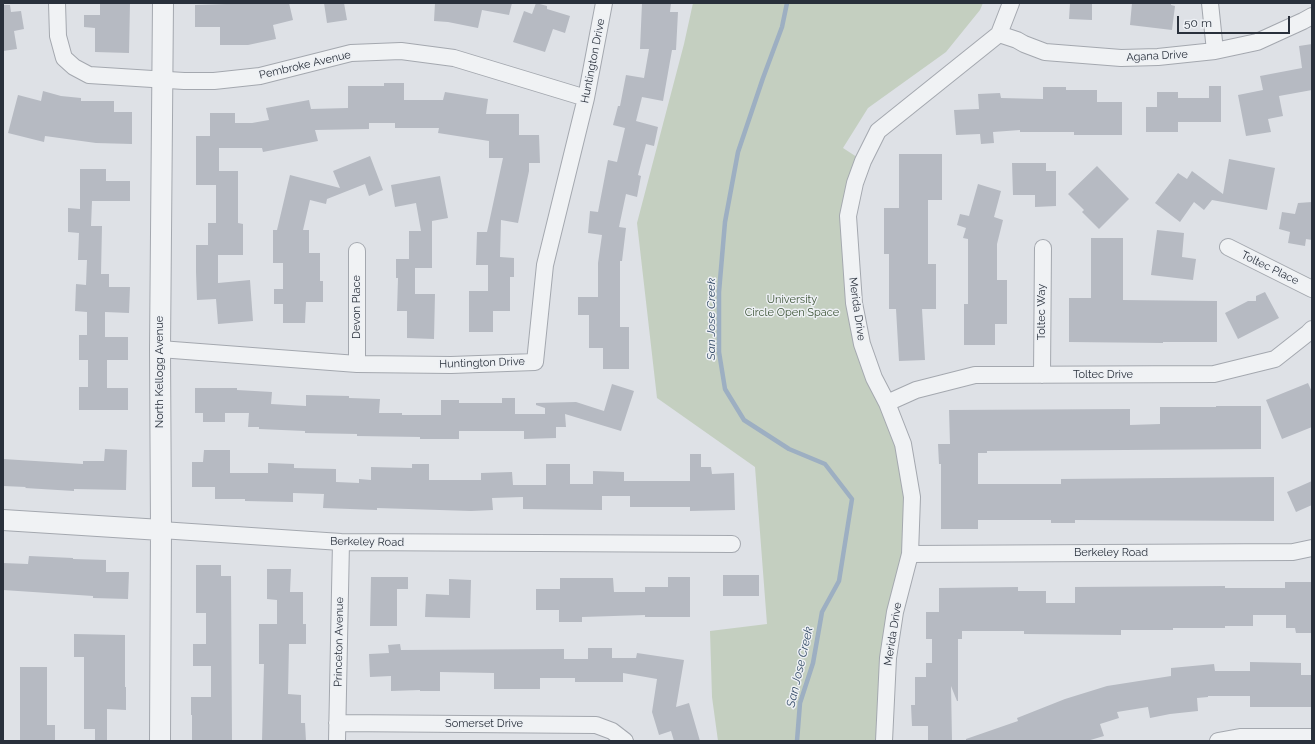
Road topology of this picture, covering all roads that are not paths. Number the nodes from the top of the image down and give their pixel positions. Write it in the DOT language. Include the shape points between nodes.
graph roads {
  1 [pos="57,3"];
  2 [pos="163,3"];
  3 [pos="604,3"];
  4 [pos="1010,3"];
  5 [pos="1210,3"];
  6 [pos="1312,16"];
  7 [pos="999,34"];
  8 [pos="1215,51"];
  9 [pos="163,80"];
  10 [pos="586,98"];
  11 [pos="1228,247"];
  12 [pos="1042,248"];
  13 [pos="357,251"];
  14 [pos="1312,289"];
  15 [pos="1312,329"];
  16 [pos="160,349"];
  17 [pos="357,364"];
  18 [pos="1042,375"];
  19 [pos="887,403"];
  20 [pos="3,520"];
  21 [pos="161,530"];
  22 [pos="340,542"];
  23 [pos="732,544"];
  24 [pos="1312,548"];
  25 [pos="910,554"];
  26 [pos="337,723"];
  27 [pos="1312,737"];
  28 [pos="160,741"];
  29 [pos="337,741"];
  30 [pos="625,741"];
  31 [pos="884,741"];
  32 [pos="1218,741"];
  1 -- 9 [label="street, Pembroke Avenue" via="58,36 64,58 74,67 89,75"];
  2 -- 9 [label="street, North Kellogg Avenue"];
  3 -- 10 [label="street, Huntington Drive"];
  4 -- 7 [label="street"];
  5 -- 8 [label="street"];
  6 -- 8 [label="street, Agana Drive" via="1256,42"];
  7 -- 8 [label="street, Agana Drive" via="1045,52 1121,58"];
  7 -- 19 [label="street, Merida Drive" via="878,131 855,183 848,216 854,303 862,344 874,378"];
  9 -- 10 [label="street, Pembroke Avenue" via="214,81 260,76 351,53 401,51 454,58"];
  9 -- 16 [label="street, North Kellogg Avenue"];
  10 -- 17 [label="street, Huntington Drive" via="545,265 535,362 450,365"];
  11 -- 14 [label="street, Toltec Place"];
  12 -- 18 [label="street, Toltec Way"];
  13 -- 17 [label="street, Devon Place"];
  15 -- 18 [label="street, Toltec Drive" via="1275,359 1214,374"];
  16 -- 17 [label="street, Huntington Drive"];
  16 -- 21 [label="street, North Kellogg Avenue"];
  18 -- 19 [label="street, Toltec Drive" via="975,375 916,390"];
  19 -- 25 [label="street, Merida Drive" via="903,444 912,497"];
  20 -- 21 [label="street, Berkeley Road"];
  21 -- 22 [label="street, Berkeley Road"];
  21 -- 28 [label="street, North Kellogg Avenue"];
  22 -- 23 [label="street, Berkeley Road"];
  22 -- 26 [label="street, Princeton Avenue"];
  24 -- 25 [label="street, Berkeley Road" via="1293,552"];
  25 -- 31 [label="street, Merida Drive" via="895,612 888,658"];
  26 -- 29 [label="street, Princeton Avenue"];
  26 -- 30 [label="street, Somerset Drive" via="596,725 612,731"];
  27 -- 32 [label="street" via="1240,737"];
}
